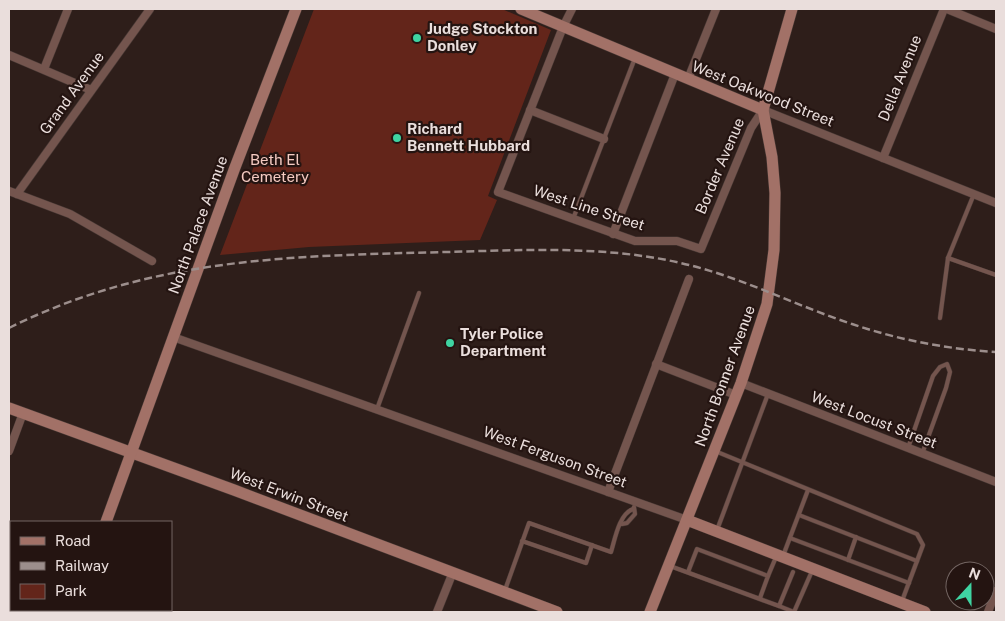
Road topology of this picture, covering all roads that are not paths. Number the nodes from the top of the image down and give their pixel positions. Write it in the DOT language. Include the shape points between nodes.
graph roads {
  1 [pos="68,9"];
  2 [pos="150,9"];
  3 [pos="296,9"];
  4 [pos="521,9"];
  5 [pos="572,9"];
  6 [pos="716,9"];
  7 [pos="792,9"];
  8 [pos="945,9"];
  9 [pos="563,27"];
  10 [pos="996,29"];
  11 [pos="9,55"];
  12 [pos="635,58"];
  13 [pos="44,69"];
  14 [pos="675,74"];
  15 [pos="688,80"];
  16 [pos="91,90"];
  17 [pos="530,110"];
  18 [pos="763,110"];
  19 [pos="604,139"];
  20 [pos="883,158"];
  21 [pos="9,191"];
  22 [pos="17,194"];
  23 [pos="974,194"];
  24 [pos="996,203"];
  25 [pos="573,220"];
  26 [pos="613,234"];
  27 [pos="701,249"];
  28 [pos="948,258"];
  29 [pos="152,261"];
  30 [pos="996,275"];
  31 [pos="689,279"];
  32 [pos="420,293"];
  33 [pos="940,318"];
  34 [pos="173,337"];
  35 [pos="656,364"];
  36 [pos="741,383"];
  37 [pos="736,394"];
  38 [pos="768,394"];
  39 [pos="9,408"];
  40 [pos="377,409"];
  41 [pos="23,413"];
  42 [pos="908,448"];
  43 [pos="9,451"];
  44 [pos="714,451"];
  45 [pos="131,453"];
  46 [pos="922,454"];
  47 [pos="741,462"];
  48 [pos="996,482"];
  49 [pos="808,490"];
  50 [pos="608,492"];
  51 [pos="635,506"];
  52 [pos="799,515"];
  53 [pos="687,520"];
  54 [pos="106,521"];
  55 [pos="716,532"];
  56 [pos="856,537"];
  57 [pos="790,538"];
  58 [pos="522,541"];
  59 [pos="592,545"];
  60 [pos="780,556"];
  61 [pos="848,560"];
  62 [pos="917,561"];
  63 [pos="670,566"];
  64 [pos="812,569"];
  65 [pos="453,572"];
  66 [pos="688,572"];
  67 [pos="793,572"];
  68 [pos="768,576"];
  69 [pos="909,583"];
  70 [pos="996,591"];
  71 [pos="504,592"];
  72 [pos="760,598"];
  73 [pos="902,603"];
  74 [pos="778,606"];
  75 [pos="437,612"];
  76 [pos="557,612"];
  77 [pos="650,612"];
  78 [pos="794,612"];
  79 [pos="925,612"];
  80 [pos="988,612"];
  1 -- 13 [label="street"];
  2 -- 16 [label="street, Grand Avenue"];
  3 -- 34 [label="main road, North Palace Avenue"];
  4 -- 9 [label="main road, West Oakwood Street"];
  5 -- 9 [label="street"];
  6 -- 15 [label="street"];
  7 -- 18 [label="main road, Border Avenue"];
  8 -- 10 [label="street"];
  8 -- 20 [label="street, Della Avenue"];
  9 -- 12 [label="main road, West Oakwood Street"];
  9 -- 17 [label="street"];
  11 -- 13 [label="street"];
  12 -- 14 [label="main road, West Oakwood Street"];
  12 -- 19 [label="lane"];
  13 -- 16 [label="street"];
  14 -- 15 [label="main road, West Oakwood Street"];
  14 -- 26 [label="street"];
  15 -- 18 [label="main road, West Oakwood Street"];
  16 -- 22 [label="street, Grand Avenue"];
  17 -- 19 [label="street"];
  17 -- 25 [label="street, West Line Street" via="498,192"];
  18 -- 20 [label="street, West Oakwood Street"];
  18 -- 27 [label="street, Border Avenue" via="751,128"];
  18 -- 36 [label="main road, North Bonner Avenue" via="772,157 774,250 767,304"];
  19 -- 25 [label="lane"];
  20 -- 23 [label="street, West Oakwood Street"];
  21 -- 22 [label="street"];
  22 -- 29 [label="street" via="70,214"];
  23 -- 24 [label="street, West Oakwood Street"];
  23 -- 28 [label="lane"];
  25 -- 26 [label="street, West Line Street"];
  26 -- 27 [label="street, West Line Street" via="641,242 677,241"];
  28 -- 30 [label="lane"];
  28 -- 33 [label="lane"];
  31 -- 35 [label="street"];
  32 -- 40 [label="lane"];
  34 -- 40 [label="street, West Ferguson Street"];
  34 -- 45 [label="main road, North Palace Avenue"];
  35 -- 37 [label="street"];
  35 -- 50 [label="street"];
  36 -- 37 [label="main road, North Bonner Avenue"];
  36 -- 38 [label="street, West Locust Street"];
  37 -- 44 [label="main road, North Bonner Avenue"];
  38 -- 42 [label="street, West Locust Street"];
  38 -- 47 [label="lane"];
  39 -- 41 [label="main road, West Erwin Street"];
  40 -- 50 [label="street, West Ferguson Street"];
  41 -- 43 [label="street"];
  41 -- 45 [label="main road, West Erwin Street"];
  42 -- 46 [label="street, West Locust Street"];
  42 -- 46 [label="lane" via="933,376 947,364 950,372 946,388"];
  44 -- 47 [label="lane"];
  44 -- 53 [label="main road, North Bonner Avenue"];
  45 -- 54 [label="main road, North Palace Avenue"];
  45 -- 65 [label="main road, West Erwin Street"];
  46 -- 48 [label="street, West Locust Street"];
  47 -- 49 [label="lane"];
  47 -- 55 [label="lane"];
  49 -- 52 [label="lane"];
  49 -- 62 [label="lane" via="918,534 923,544"];
  50 -- 51 [label="street, West Ferguson Street"];
  51 -- 53 [label="street, West Ferguson Street"];
  51 -- 59 [label="lane" via="635,514 627,524 622,524 611,552"];
  52 -- 56 [label="lane"];
  52 -- 57 [label="lane"];
  53 -- 55 [label="main road, West Ferguson Street"];
  53 -- 63 [label="main road, North Bonner Avenue"];
  55 -- 60 [label="main road, West Ferguson Street"];
  56 -- 61 [label="lane"];
  56 -- 62 [label="lane"];
  57 -- 60 [label="lane"];
  57 -- 61 [label="lane"];
  58 -- 59 [label="lane" via="529,524"];
  58 -- 59 [label="lane" via="586,563"];
  58 -- 71 [label="lane"];
  60 -- 64 [label="main road, West Ferguson Street"];
  60 -- 68 [label="lane"];
  61 -- 69 [label="lane"];
  62 -- 69 [label="lane"];
  63 -- 66 [label="lane"];
  63 -- 77 [label="main road, North Bonner Avenue"];
  64 -- 73 [label="main road, West Ferguson Street"];
  64 -- 78 [label="lane"];
  65 -- 71 [label="main road, West Erwin Street"];
  65 -- 75 [label="street"];
  66 -- 68 [label="lane" via="697,550"];
  66 -- 72 [label="lane"];
  67 -- 74 [label="lane"];
  68 -- 72 [label="lane"];
  69 -- 73 [label="lane"];
  70 -- 80 [label="street"];
  71 -- 76 [label="main road, West Erwin Street"];
  72 -- 74 [label="lane"];
  73 -- 79 [label="main road, West Ferguson Street"];
  74 -- 78 [label="lane"];
}
